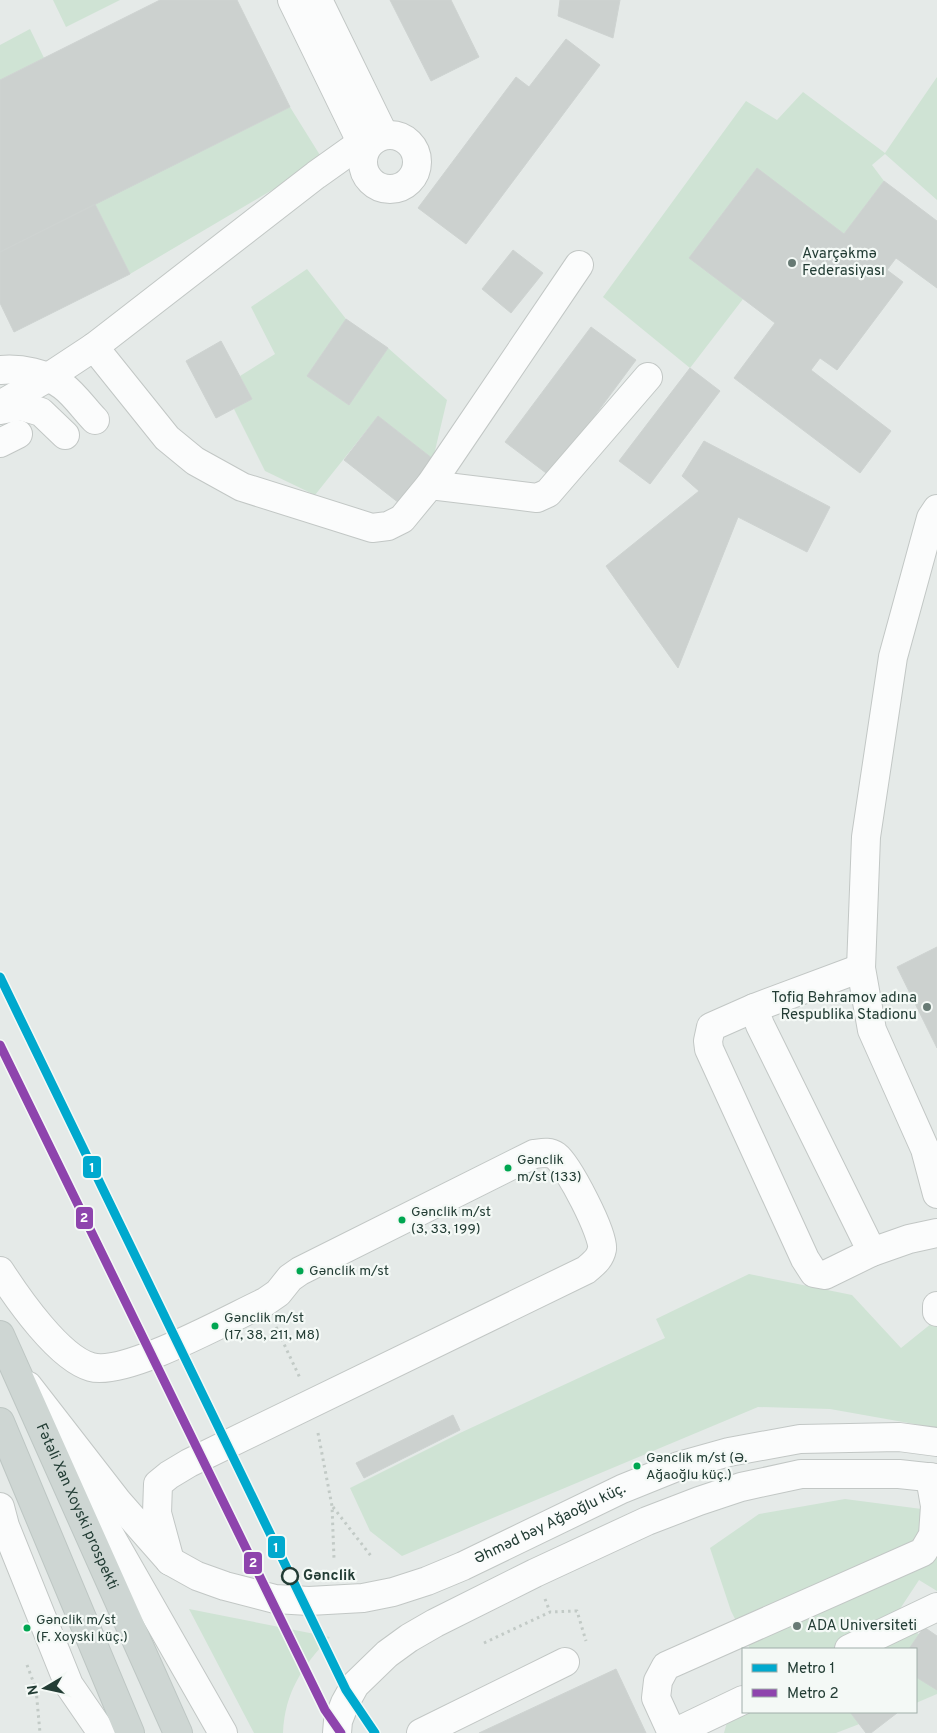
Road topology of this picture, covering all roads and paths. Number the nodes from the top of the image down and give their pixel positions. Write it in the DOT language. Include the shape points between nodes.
graph roads {
  1 [pos="307,4"];
  2 [pos="579,265"];
  3 [pos="94,347"];
  4 [pos="0,369"];
  5 [pos="648,377"];
  6 [pos="47,378"];
  7 [pos="0,405"];
  8 [pos="0,410"];
  9 [pos="96,420"];
  10 [pos="66,435"];
  11 [pos="430,485"];
  12 [pos="937,509"];
  13 [pos="861,968"];
  14 [pos="754,1008"];
  15 [pos="937,1194"];
  16 [pos="937,1233"];
  17 [pos="872,1252"];
  18 [pos="0,1271"];
  19 [pos="937,1306"];
  20 [pos="937,1312"];
  21 [pos="0,1335"];
  22 [pos="15,1368"];
  23 [pos="312,1403"];
  24 [pos="0,1422"];
  25 [pos="937,1442"];
  26 [pos="934,1478"];
  27 [pos="332,1506"];
  28 [pos="0,1507"];
  29 [pos="935,1536"];
  30 [pos="371,1556"];
  31 [pos="334,1558"];
  32 [pos="170,1561"];
  33 [pos="937,1607"];
  34 [pos="550,1612"];
  35 [pos="484,1643"];
  36 [pos="850,1648"];
  37 [pos="565,1662"];
  38 [pos="26,1663"];
  39 [pos="742,1700"];
  40 [pos="40,1733"];
  41 [pos="102,1733"];
  42 [pos="130,1733"];
  43 [pos="178,1733"];
  44 [pos="223,1733"];
  45 [pos="337,1733"];
  46 [pos="421,1733"];
  47 [pos="673,1733"];
  1 -- 3 [label="street" via="370,143 316,175"];
  2 -- 11 [label="street"];
  3 -- 4 [label="street"];
  3 -- 6 [label="street"];
  3 -- 11 [label="street" via="167,438 195,461 242,487 372,528 388,526 402,519"];
  4 -- 6 [label="street" via="38,373"];
  5 -- 11 [label="street" via="548,493 537,498"];
  6 -- 7 [label="street"];
  6 -- 9 [label="street" via="63,386"];
  8 -- 10 [label="street" via="21,406 40,412"];
  12 -- 13 [label="street" via="931,518 892,657 866,837"];
  13 -- 14 [label="street"];
  13 -- 15 [label="street" via="872,1030 925,1149"];
  14 -- 17 [label="street"];
  14 -- 17 [label="street" via="711,1027 708,1040 713,1058 805,1259 814,1273 825,1275"];
  16 -- 17 [label="street"];
  18 -- 23 [label="street" via="45,1333 71,1356 92,1367 115,1368 144,1359 265,1302 300,1271 534,1154 546,1152 555,1155 564,1164 597,1229 603,1246 599,1259 586,1270"];
  19 -- 20 [label="street"];
  21 -- 22 [label="main road, Fətəli Xan Xoyski prospekti"];
  22 -- 32 [label="street, Əhməd bəy Ağaoğlu küç." via="118,1502"];
  22 -- 43 [label="main road, Fətəli Xan Xoyski prospekti"];
  22 -- 44 [label="street"];
  23 -- 27 [label="path"];
  23 -- 32 [label="street" via="189,1463 158,1484 157,1513"];
  24 -- 42 [label="main road"];
  25 -- 32 [label="street, Əhməd bəy Ağaoğlu küç." via="899,1437 800,1439 728,1452 679,1466 622,1489 427,1581 363,1598 275,1599 224,1586"];
  26 -- 29 [label="street"];
  26 -- 45 [label="street" via="899,1474 801,1474 741,1487 647,1522 408,1638 355,1686 338,1721"];
  27 -- 30 [label="path"];
  27 -- 31 [label="path"];
  28 -- 41 [label="street" via="69,1685"];
  29 -- 47 [label="street" via="923,1552 666,1666 658,1681 656,1698"];
  33 -- 36 [label="street"];
  34 -- 35 [label="path"];
  37 -- 46 [label="street"];
  38 -- 40 [label="path" via="36,1689"];
  39 -- 47 [label="street"];
}
